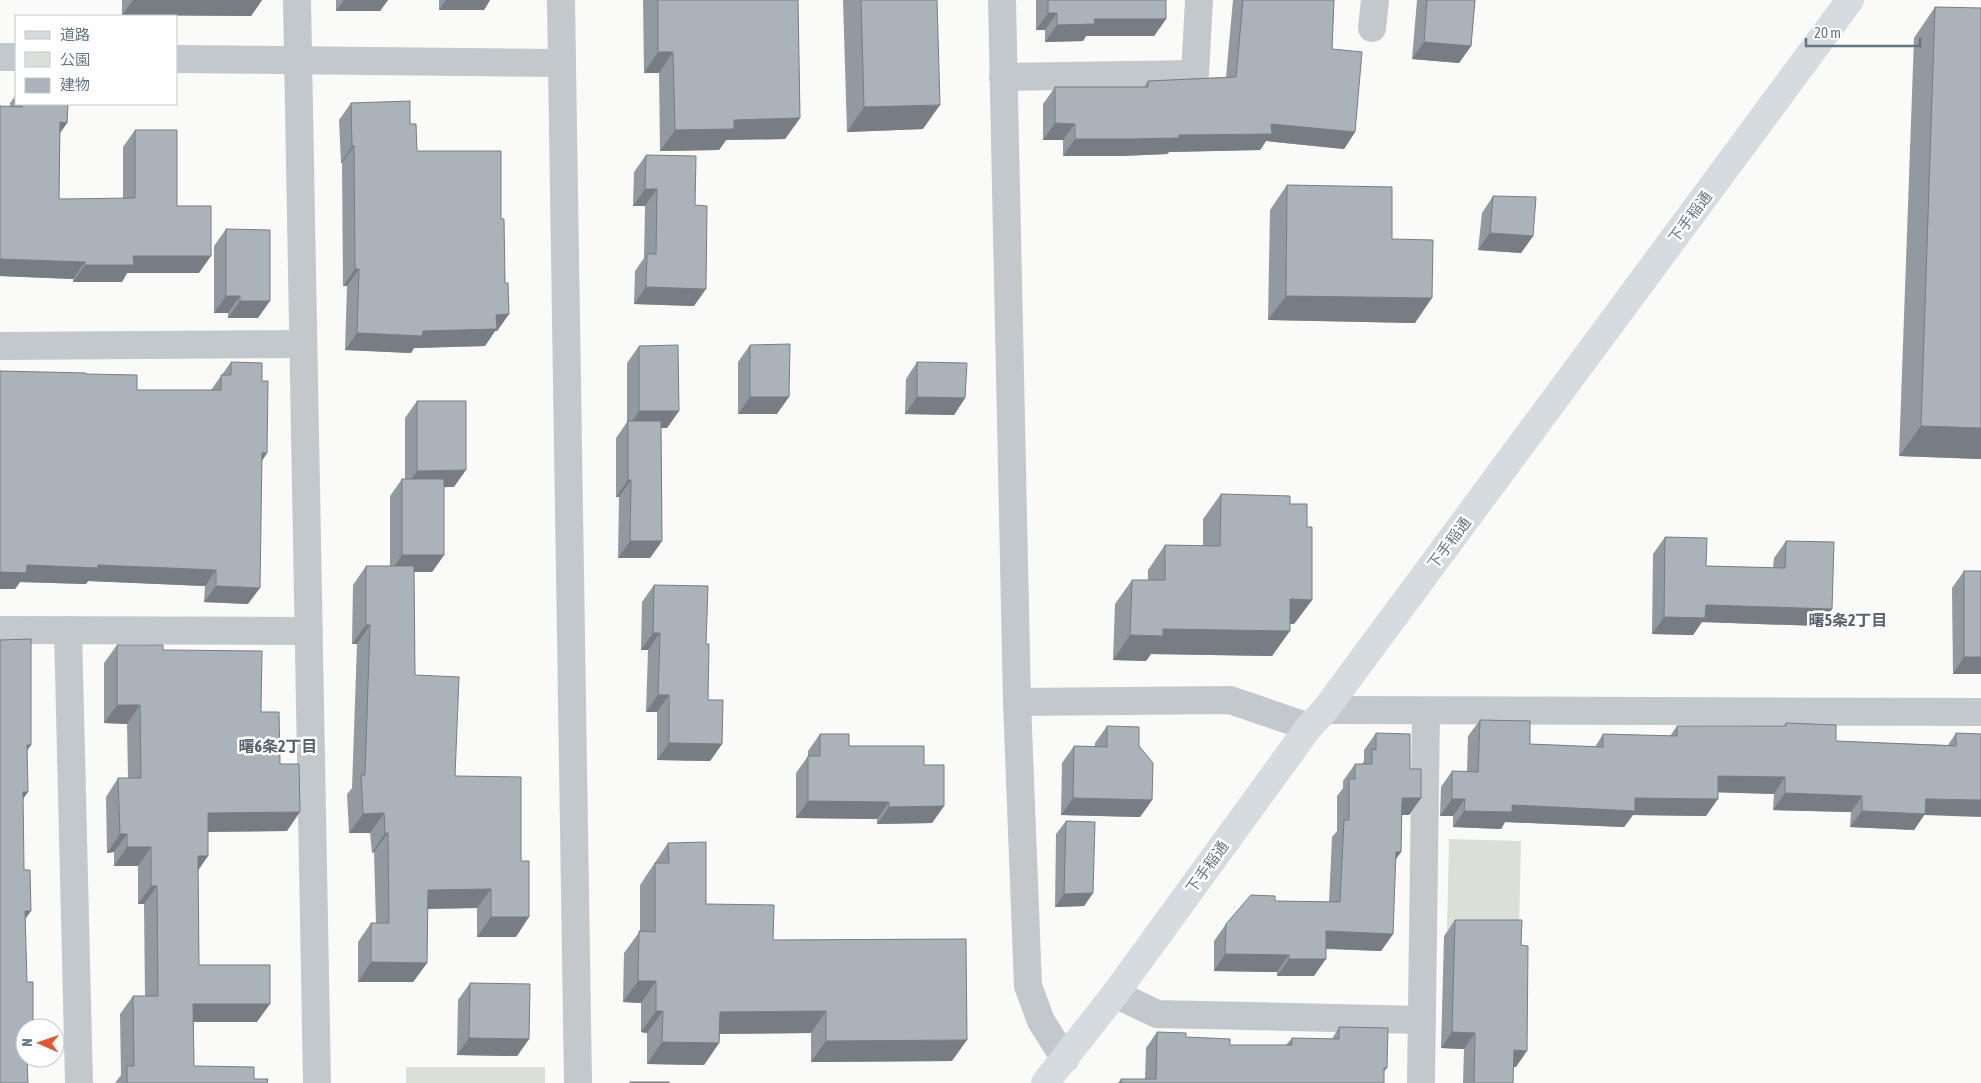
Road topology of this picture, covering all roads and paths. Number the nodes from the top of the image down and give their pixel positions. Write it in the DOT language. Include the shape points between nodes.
graph roads {
  1 [pos="297,0"];
  2 [pos="561,0"];
  3 [pos="1002,0"];
  4 [pos="1199,0"];
  5 [pos="1375,0"];
  6 [pos="1850,0"];
  7 [pos="1372,28"];
  8 [pos="0,57"];
  9 [pos="15,57"];
  10 [pos="178,59"];
  11 [pos="297,60"];
  12 [pos="562,63"];
  13 [pos="1003,77"];
  14 [pos="303,344"];
  15 [pos="0,346"];
  16 [pos="0,630"];
  17 [pos="68,630"];
  18 [pos="309,631"];
  19 [pos="1017,702"];
  20 [pos="1426,712"];
  21 [pos="1981,712"];
  22 [pos="1317,718"];
  23 [pos="1115,994"];
  24 [pos="1422,1020"];
  25 [pos="1065,1059"];
  26 [pos="78,1083"];
  27 [pos="317,1083"];
  28 [pos="578,1083"];
  29 [pos="1045,1083"];
  30 [pos="1421,1083"];
  1 -- 11 [label="street"];
  2 -- 12 [label="street"];
  3 -- 13 [label="street"];
  4 -- 13 [label="street" via="1195,74"];
  5 -- 7 [label="street"];
  6 -- 22 [label="street, 下手稲通"];
  8 -- 9 [label="street"];
  10 -- 11 [label="street"];
  11 -- 12 [label="street"];
  11 -- 14 [label="street"];
  12 -- 28 [label="street"];
  13 -- 19 [label="street"];
  14 -- 15 [label="street"];
  14 -- 18 [label="street"];
  16 -- 17 [label="street"];
  17 -- 18 [label="street"];
  17 -- 26 [label="street"];
  18 -- 27 [label="street"];
  19 -- 22 [label="street" via="1230,700"];
  19 -- 25 [label="street" via="1028,986 1041,1020"];
  20 -- 21 [label="street"];
  20 -- 22 [label="street"];
  20 -- 24 [label="street"];
  22 -- 23 [label="street, 下手稲通"];
  23 -- 24 [label="street" via="1156,1014"];
  23 -- 25 [label="street, 下手稲通"];
  24 -- 30 [label="street"];
  25 -- 29 [label="street, 下手稲通"];
}
